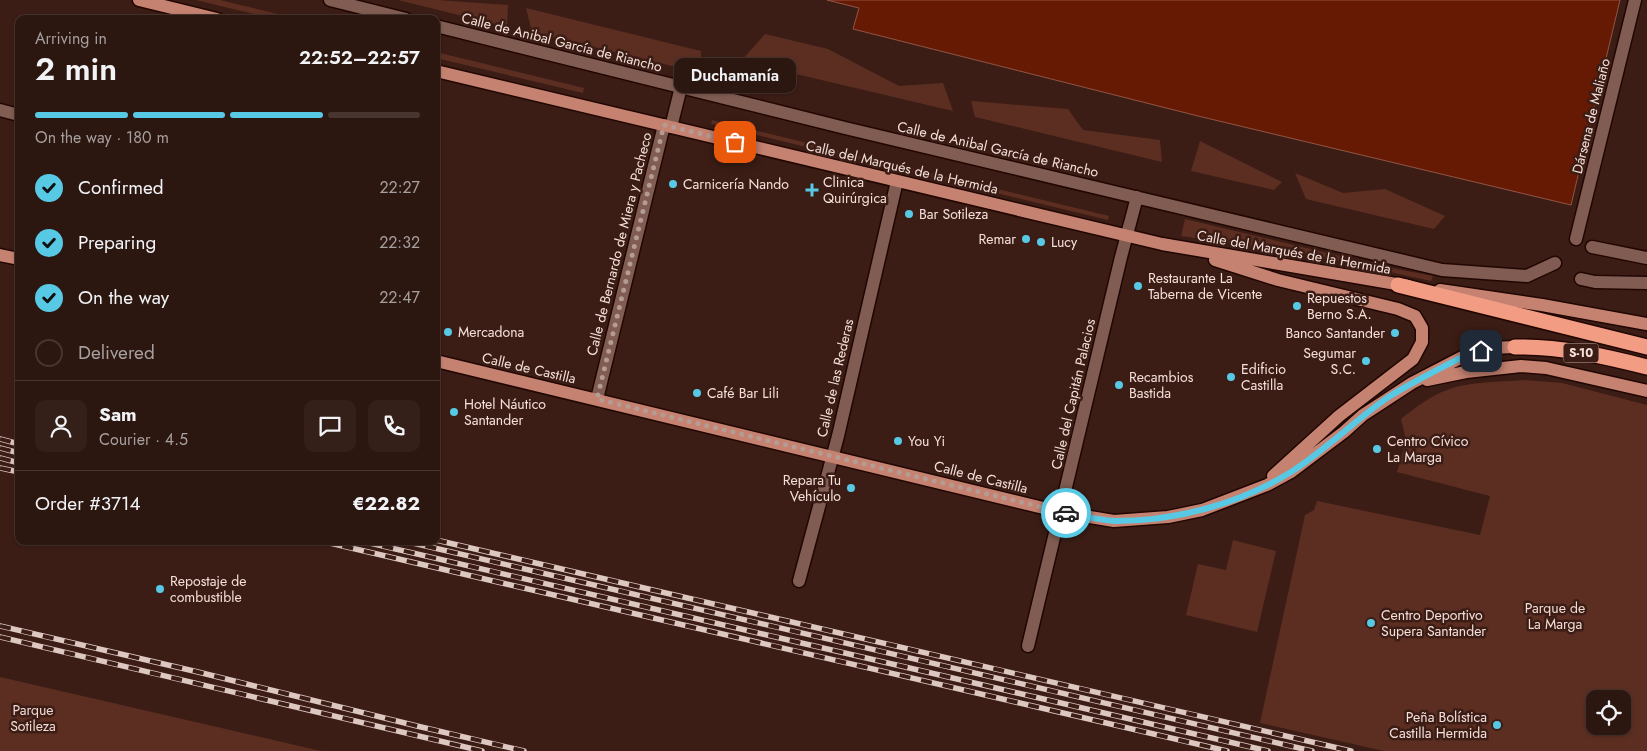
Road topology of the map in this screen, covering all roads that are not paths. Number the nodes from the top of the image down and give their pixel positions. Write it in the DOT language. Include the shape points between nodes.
graph roads {
  1 [pos="139,0"];
  2 [pos="330,0"];
  3 [pos="1635,0"];
  4 [pos="192,15"];
  5 [pos="390,15"];
  6 [pos="440,27"];
  7 [pos="440,72"];
  8 [pos="681,87"];
  9 [pos="0,110"];
  10 [pos="15,114"];
  11 [pos="668,126"];
  12 [pos="897,181"];
  13 [pos="1137,198"];
  14 [pos="1126,236"];
  15 [pos="1576,239"];
  16 [pos="1170,246"];
  17 [pos="1592,247"];
  18 [pos="0,255"];
  19 [pos="15,258"];
  20 [pos="1647,258"];
  21 [pos="1555,263"];
  22 [pos="1581,279"];
  23 [pos="1647,283"];
  24 [pos="1398,285"];
  25 [pos="1647,324"];
  26 [pos="1515,347"];
  27 [pos="1647,347"];
  28 [pos="440,362"];
  29 [pos="1647,367"];
  30 [pos="1412,383"];
  31 [pos="1647,391"];
  32 [pos="597,399"];
  33 [pos="832,456"];
  34 [pos="1254,490"];
  35 [pos="1060,512"];
  36 [pos="799,581"];
  37 [pos="1028,646"];
  1 -- 4 [label="main road"];
  2 -- 5 [label="street"];
  3 -- 15 [label="street, Dársena de Maliaño"];
  6 -- 8 [label="street, Calle de Anibal García de Riancho"];
  7 -- 11 [label="main road, Calle del Marqués de la Hermida"];
  8 -- 11 [label="street"];
  8 -- 13 [label="street, Calle de Anibal García de Riancho"];
  9 -- 10 [label="street"];
  11 -- 12 [label="main road, Calle del Marqués de la Hermida"];
  11 -- 32 [label="street, Calle de Bernardo de Miera y Pacheco"];
  12 -- 14 [label="main road, Calle del Marqués de la Hermida"];
  12 -- 33 [label="street, Calle de las Rederas"];
  13 -- 14 [label="street"];
  13 -- 21 [label="street, Calle de Anibal García de Riancho" via="1442,270 1527,276"];
  14 -- 16 [label="main road, Calle del Marqués de la Hermida"];
  14 -- 35 [label="street, Calle del Capitán Palacios"];
  16 -- 24 [label="main road, Calle del Marqués de la Hermida"];
  16 -- 34 [label="main road" via="1278,280 1398,309 1415,316 1422,328 1422,342 1413,359 1339,416"];
  17 -- 20 [label="street"];
  18 -- 19 [label="main road"];
  22 -- 23 [label="street"];
  24 -- 25 [label="main road, Calle del Marqués de la Hermida" via="1542,304"];
  24 -- 27 [label="highway, S-10"];
  26 -- 29 [label="highway, S-10" via="1561,349"];
  26 -- 30 [label="main road, Calle de Castilla" via="1470,353"];
  28 -- 32 [label="main road, Calle de Castilla"];
  30 -- 31 [label="main road" via="1466,372 1521,366 1546,368"];
  30 -- 34 [label="main road, Calle de Castilla" via="1363,415 1291,472"];
  32 -- 33 [label="main road, Calle de Castilla"];
  33 -- 35 [label="main road, Calle de Castilla"];
  33 -- 36 [label="street, Calle de las Rederas"];
  34 -- 35 [label="main road, Calle de Castilla" via="1202,510 1168,517 1114,521"];
  35 -- 37 [label="street, Calle del Capitán Palacios"];
}
